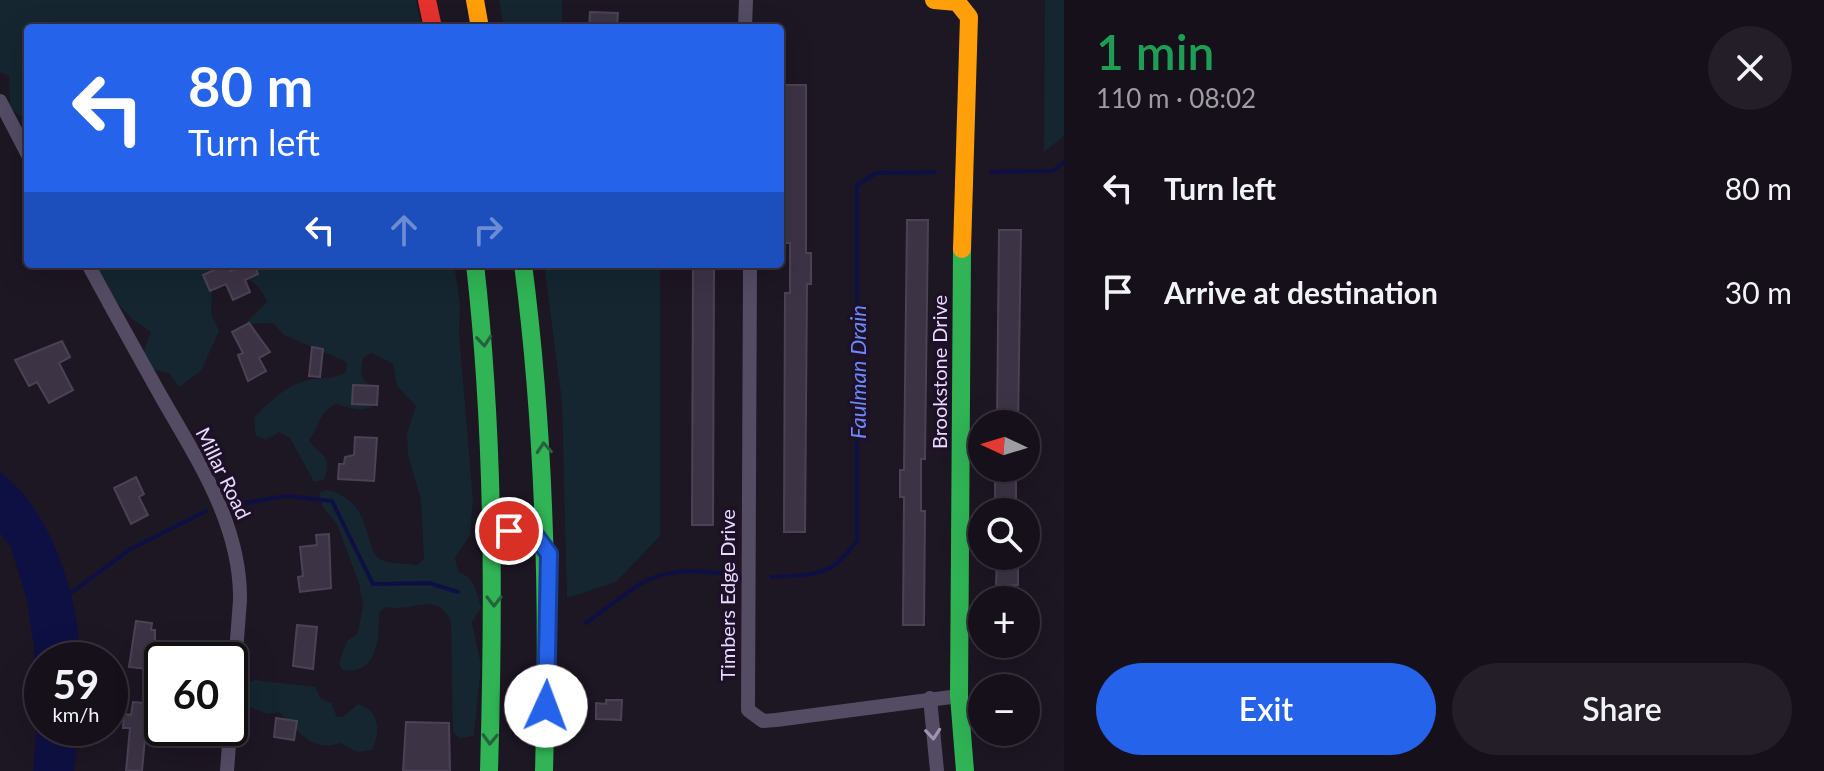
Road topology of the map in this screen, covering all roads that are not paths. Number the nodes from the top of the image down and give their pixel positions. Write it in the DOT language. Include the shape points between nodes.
graph roads {
  1 [pos="427,0"];
  2 [pos="475,0"];
  3 [pos="746,0"];
  4 [pos="934,0"];
  5 [pos="432,24"];
  6 [pos="479,24"];
  7 [pos="745,24"];
  8 [pos="0,101"];
  9 [pos="24,147"];
  10 [pos="90,268"];
  11 [pos="475,268"];
  12 [pos="524,268"];
  13 [pos="750,268"];
  14 [pos="494,539"];
  15 [pos="549,554"];
  16 [pos="959,696"];
  17 [pos="930,698"];
  18 [pos="227,771"];
  19 [pos="489,771"];
  20 [pos="544,771"];
  21 [pos="937,771"];
  22 [pos="965,771"];
  1 -- 5 [label="main road"];
  2 -- 6 [label="main road"];
  3 -- 7 [label="street"];
  4 -- 16 [label="main road, Brookstone Drive" via="957,2 969,17"];
  8 -- 9 [label="street"];
  10 -- 18 [label="street, Millar Road" via="206,477 234,544 240,600"];
  11 -- 14 [label="main road, one-way"];
  15 -- 12 [label="main road, one-way" via="538,382"];
  13 -- 17 [label="street, Timbers Edge Drive" via="748,710 763,721"];
  14 -- 15 [label="main road" via="509,531 527,531"];
  14 -- 19 [label="main road, one-way"];
  15 -- 20 [label="main road"];
  16 -- 17 [label="street, Timbers Edge Drive"];
  16 -- 22 [label="main road, Brookstone Drive"];
  17 -- 21 [label="street, one-way"];
}
